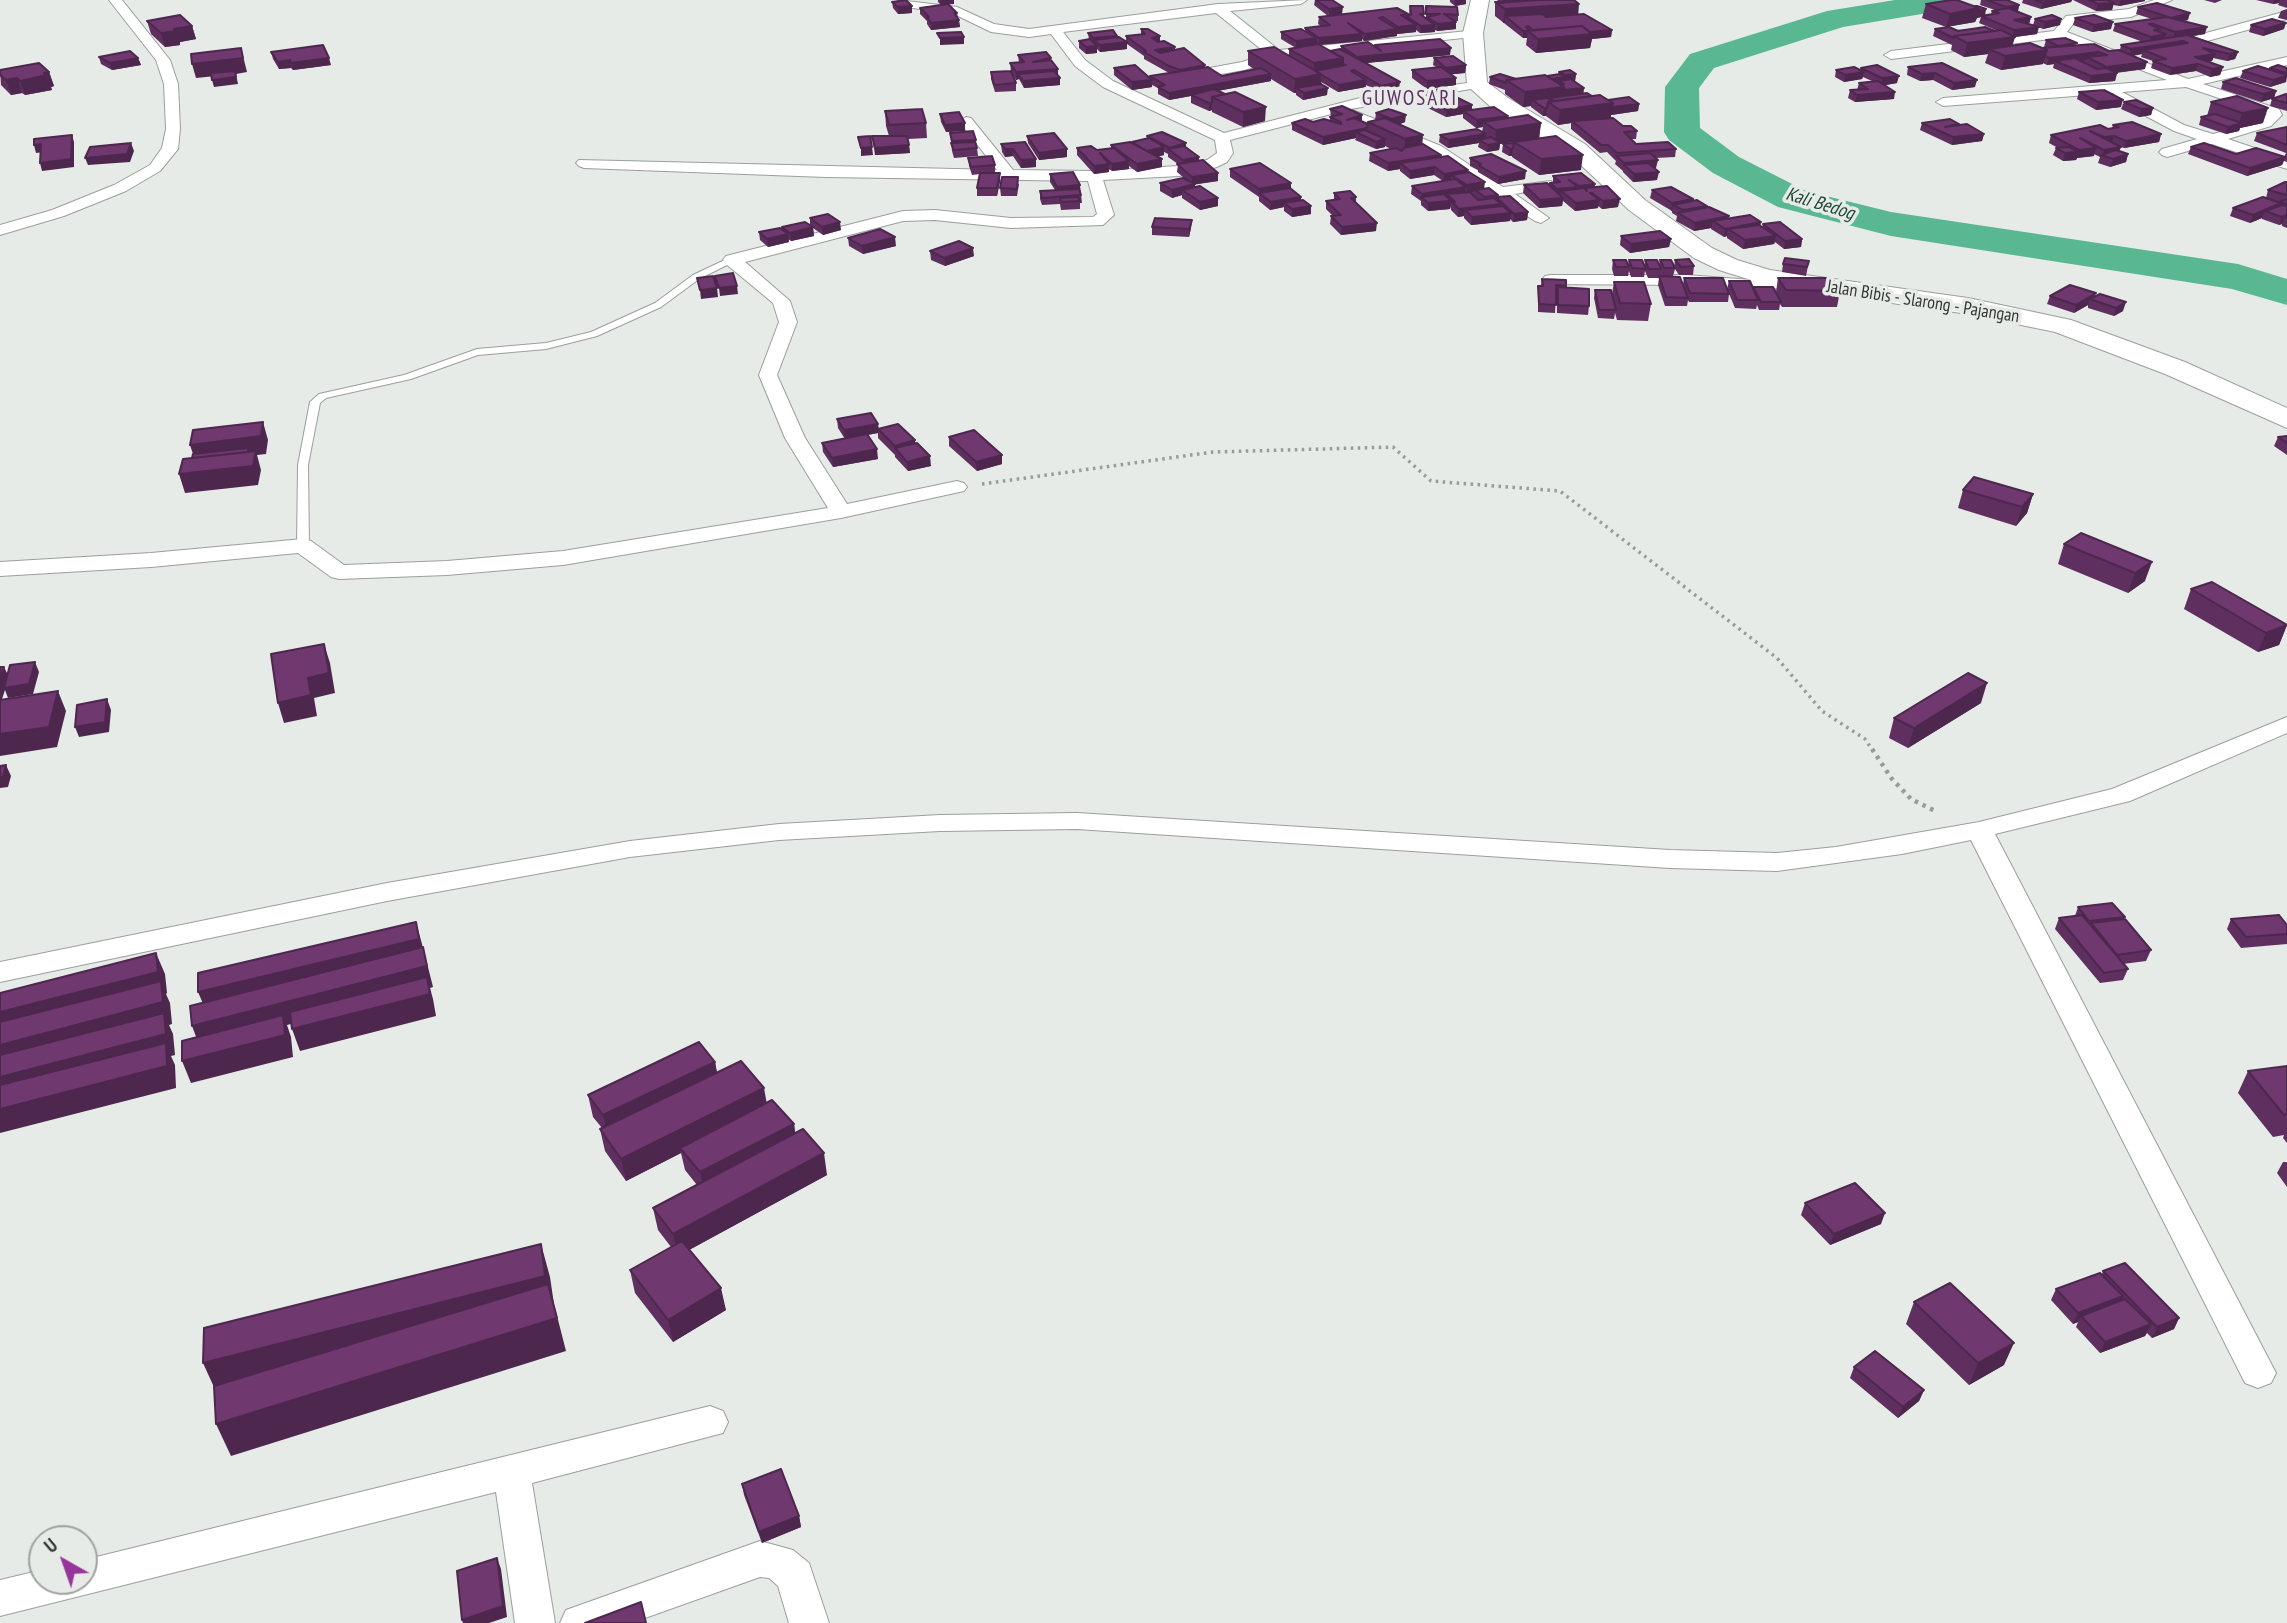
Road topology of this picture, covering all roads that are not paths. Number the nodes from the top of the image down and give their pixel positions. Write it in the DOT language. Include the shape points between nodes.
graph roads {
  1 [pos="115,0"];
  2 [pos="904,0"];
  3 [pos="1301,0"];
  4 [pos="1480,0"];
  5 [pos="2166,0"];
  6 [pos="1218,8"];
  7 [pos="2287,15"];
  8 [pos="1055,31"];
  9 [pos="1473,33"];
  10 [pos="2059,34"];
  11 [pos="2200,38"];
  12 [pos="1278,55"];
  13 [pos="1891,55"];
  14 [pos="2287,61"];
  15 [pos="2267,65"];
  16 [pos="2287,73"];
  17 [pos="1302,74"];
  18 [pos="1163,80"];
  19 [pos="2187,83"];
  20 [pos="1477,84"];
  21 [pos="2106,88"];
  22 [pos="1334,100"];
  23 [pos="1943,102"];
  24 [pos="2270,119"];
  25 [pos="966,121"];
  26 [pos="2287,124"];
  27 [pos="1222,138"];
  28 [pos="2214,140"];
  29 [pos="2167,152"];
  30 [pos="584,163"];
  31 [pos="2287,164"];
  32 [pos="1010,176"];
  33 [pos="1094,176"];
  34 [pos="1545,184"];
  35 [pos="1500,192"];
  36 [pos="1439,201"];
  37 [pos="1541,218"];
  38 [pos="0,230"];
  39 [pos="732,260"];
  40 [pos="1551,280"];
  41 [pos="1794,282"];
  42 [pos="2287,419"];
  43 [pos="957,487"];
  44 [pos="841,512"];
  45 [pos="303,546"];
  46 [pos="0,569"];
  47 [pos="2287,724"];
  48 [pos="1985,828"];
  49 [pos="0,972"];
  50 [pos="2258,1373"];
  51 [pos="710,1422"];
  52 [pos="512,1473"];
  53 [pos="98,1575"];
  54 [pos="28,1591"];
  55 [pos="0,1598"];
  56 [pos="535,1623"];
  57 [pos="580,1623"];
  58 [pos="808,1623"];
  1 -- 38 [label="street" via="163,60 172,84 170,149 155,168 120,188"];
  2 -- 8 [label="street" via="957,11 1004,32"];
  3 -- 6 [label="street"];
  4 -- 9 [label="main road"];
  5 -- 10 [label="street" via="2131,13 2071,19"];
  6 -- 8 [label="street"];
  6 -- 12 [label="street"];
  7 -- 11 [label="street"];
  8 -- 27 [label="street" via="1080,63 1108,84"];
  9 -- 12 [label="street"];
  9 -- 20 [label="main road"];
  10 -- 13 [label="street"];
  10 -- 19 [label="street"];
  12 -- 17 [label="street"];
  12 -- 18 [label="street" via="1244,66"];
  14 -- 15 [label="street"];
  15 -- 16 [label="street"];
  15 -- 19 [label="street"];
  19 -- 21 [label="street"];
  19 -- 24 [label="street" via="2269,109 2275,115"];
  20 -- 22 [label="street" via="1353,104"];
  20 -- 41 [label="main road, Jalan Bibis - Slarong - Pajangan" via="1577,149 1637,205 1693,246 1744,271"];
  21 -- 23 [label="street"];
  21 -- 28 [label="street" via="2166,122"];
  22 -- 27 [label="street"];
  22 -- 35 [label="street" via="1436,149"];
  24 -- 26 [label="street"];
  24 -- 28 [label="street"];
  25 -- 32 [label="street"];
  27 -- 33 [label="street" via="1225,153 1212,164 1179,171"];
  28 -- 29 [label="street"];
  28 -- 31 [label="street"];
  30 -- 32 [label="street"];
  32 -- 33 [label="street"];
  33 -- 39 [label="street" via="1106,215 1097,222 1011,223 902,216"];
  34 -- 35 [label="street"];
  35 -- 36 [label="street"];
  35 -- 37 [label="street"];
  39 -- 44 [label="street" via="781,301 788,322 768,375 796,438"];
  39 -- 45 [label="lane" via="658,305 594,334 546,345 477,352 407,377 323,396 315,402 303,465"];
  40 -- 41 [label="street"];
  41 -- 42 [label="main road, Jalan Bibis - Slarong - Pajangan" via="1968,306 2062,326 2175,368"];
  43 -- 44 [label="street"];
  44 -- 45 [label="street" via="563,558 447,568 339,572"];
  45 -- 46 [label="street"];
  47 -- 48 [label="street" via="2121,795"];
  48 -- 49 [label="street" via="1902,846 1777,862 1077,821 779,832 631,849 387,892"];
  48 -- 50 [label="street"];
  51 -- 52 [label="street"];
  52 -- 53 [label="street"];
  52 -- 56 [label="street"];
  54 -- 55 [label="street"];
  57 -- 58 [label="street" via="760,1559 779,1562 795,1576"];
}
